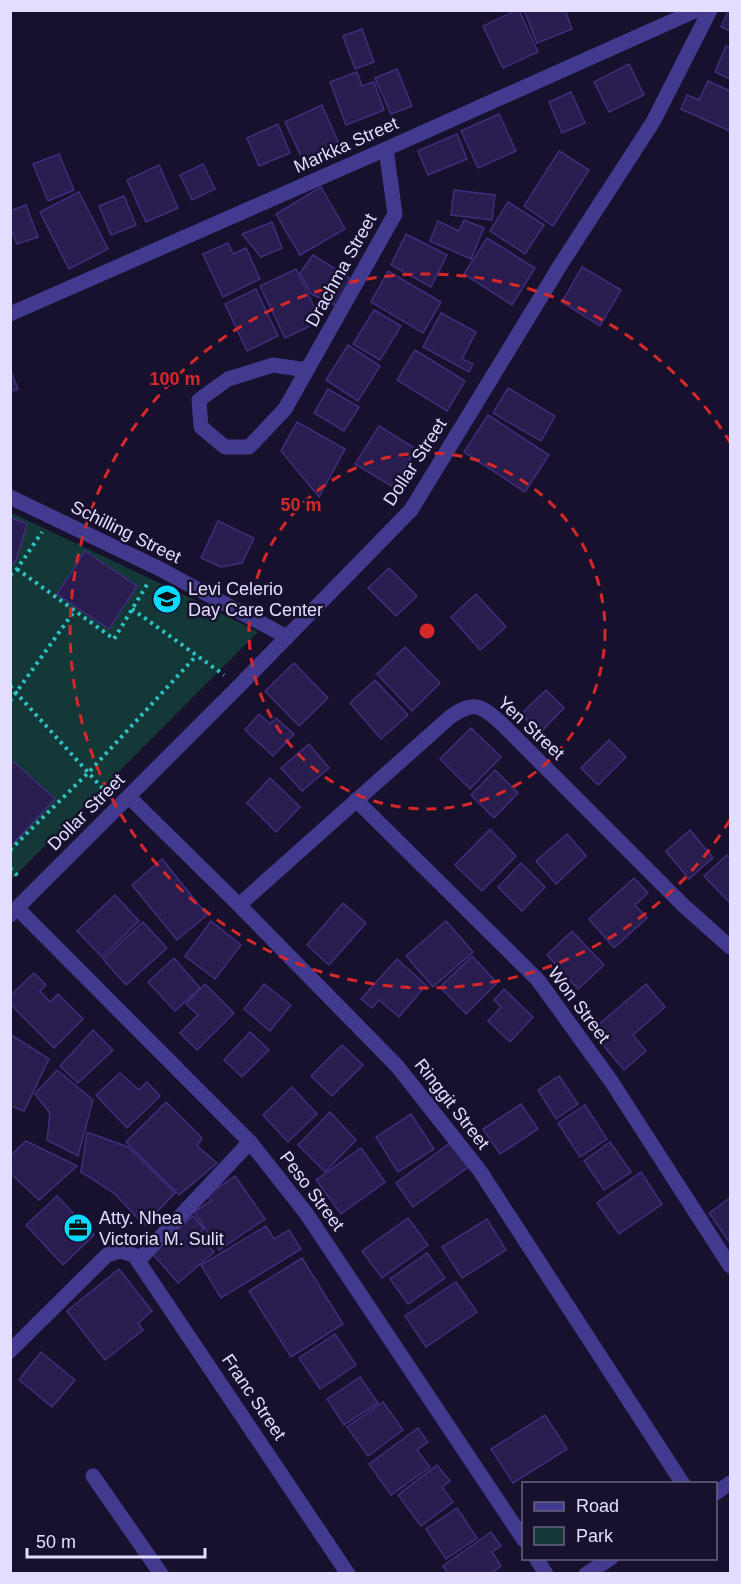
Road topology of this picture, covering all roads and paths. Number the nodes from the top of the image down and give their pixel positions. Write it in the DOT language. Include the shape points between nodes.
graph roads {
  1 [pos="697,10"];
  2 [pos="710,10"];
  3 [pos="386,149"];
  4 [pos="10,314"];
  5 [pos="307,370"];
  6 [pos="10,497"];
  7 [pos="52,518"];
  8 [pos="158,568"];
  9 [pos="16,569"];
  10 [pos="10,575"];
  11 [pos="132,609"];
  12 [pos="75,610"];
  13 [pos="287,637"];
  14 [pos="197,655"];
  15 [pos="10,686"];
  16 [pos="239,686"];
  17 [pos="16,693"];
  18 [pos="10,701"];
  19 [pos="89,772"];
  20 [pos="129,796"];
  21 [pos="356,800"];
  22 [pos="10,850"];
  23 [pos="239,905"];
  24 [pos="14,912"];
  25 [pos="730,946"];
  26 [pos="250,1142"];
  27 [pos="139,1260"];
  28 [pos="730,1266"];
  29 [pos="10,1351"];
  30 [pos="93,1476"];
  31 [pos="683,1482"];
  32 [pos="730,1483"];
  33 [pos="717,1492"];
  34 [pos="522,1537"];
  35 [pos="537,1560"];
  36 [pos="607,1560"];
  37 [pos="161,1574"];
  38 [pos="348,1574"];
  39 [pos="546,1574"];
  40 [pos="586,1574"];
  1 -- 3 [label="street, Markka Street"];
  2 -- 13 [label="street, Dollar Street" via="653,122 411,510"];
  3 -- 4 [label="street, Markka Street"];
  3 -- 5 [label="street, Drachma Street" via="395,213"];
  5 -- 5 [label="street, Drachma Street" via="285,409 249,447 225,447 201,427 199,400 228,379 273,365"];
  6 -- 7 [label="street, Schilling Street"];
  7 -- 8 [label="street, Schilling Street"];
  7 -- 9 [label="path"];
  8 -- 11 [label="path"];
  8 -- 13 [label="street, Schilling Street"];
  9 -- 10 [label="path"];
  9 -- 12 [label="path"];
  11 -- 12 [label="path" via="114,639"];
  11 -- 14 [label="path"];
  12 -- 17 [label="path"];
  13 -- 16 [label="street, Dollar Street"];
  14 -- 16 [label="path"];
  14 -- 19 [label="path"];
  15 -- 17 [label="path"];
  16 -- 20 [label="street, Dollar Street"];
  17 -- 18 [label="path"];
  17 -- 19 [label="path"];
  19 -- 20 [label="path" via="104,790"];
  19 -- 22 [label="path"];
  20 -- 23 [label="street, Ringgit Street"];
  20 -- 24 [label="street, Dollar Street"];
  21 -- 23 [label="street, Yen Street"];
  21 -- 25 [label="street, Yen Street" via="464,707 486,709 682,904"];
  21 -- 28 [label="street, Won Street" via="538,980 611,1081"];
  23 -- 31 [label="street, Ringgit Street" via="397,1066 480,1171"];
  24 -- 26 [label="street, Peso Street"];
  26 -- 27 [label="street"];
  26 -- 34 [label="street, Peso Street" via="306,1213"];
  27 -- 29 [label="street" via="120,1251 107,1255"];
  27 -- 38 [label="street, Franc Street"];
  30 -- 37 [label="street"];
  32 -- 33 [label="street"];
  35 -- 39 [label="street"];
  36 -- 40 [label="street"];
}
